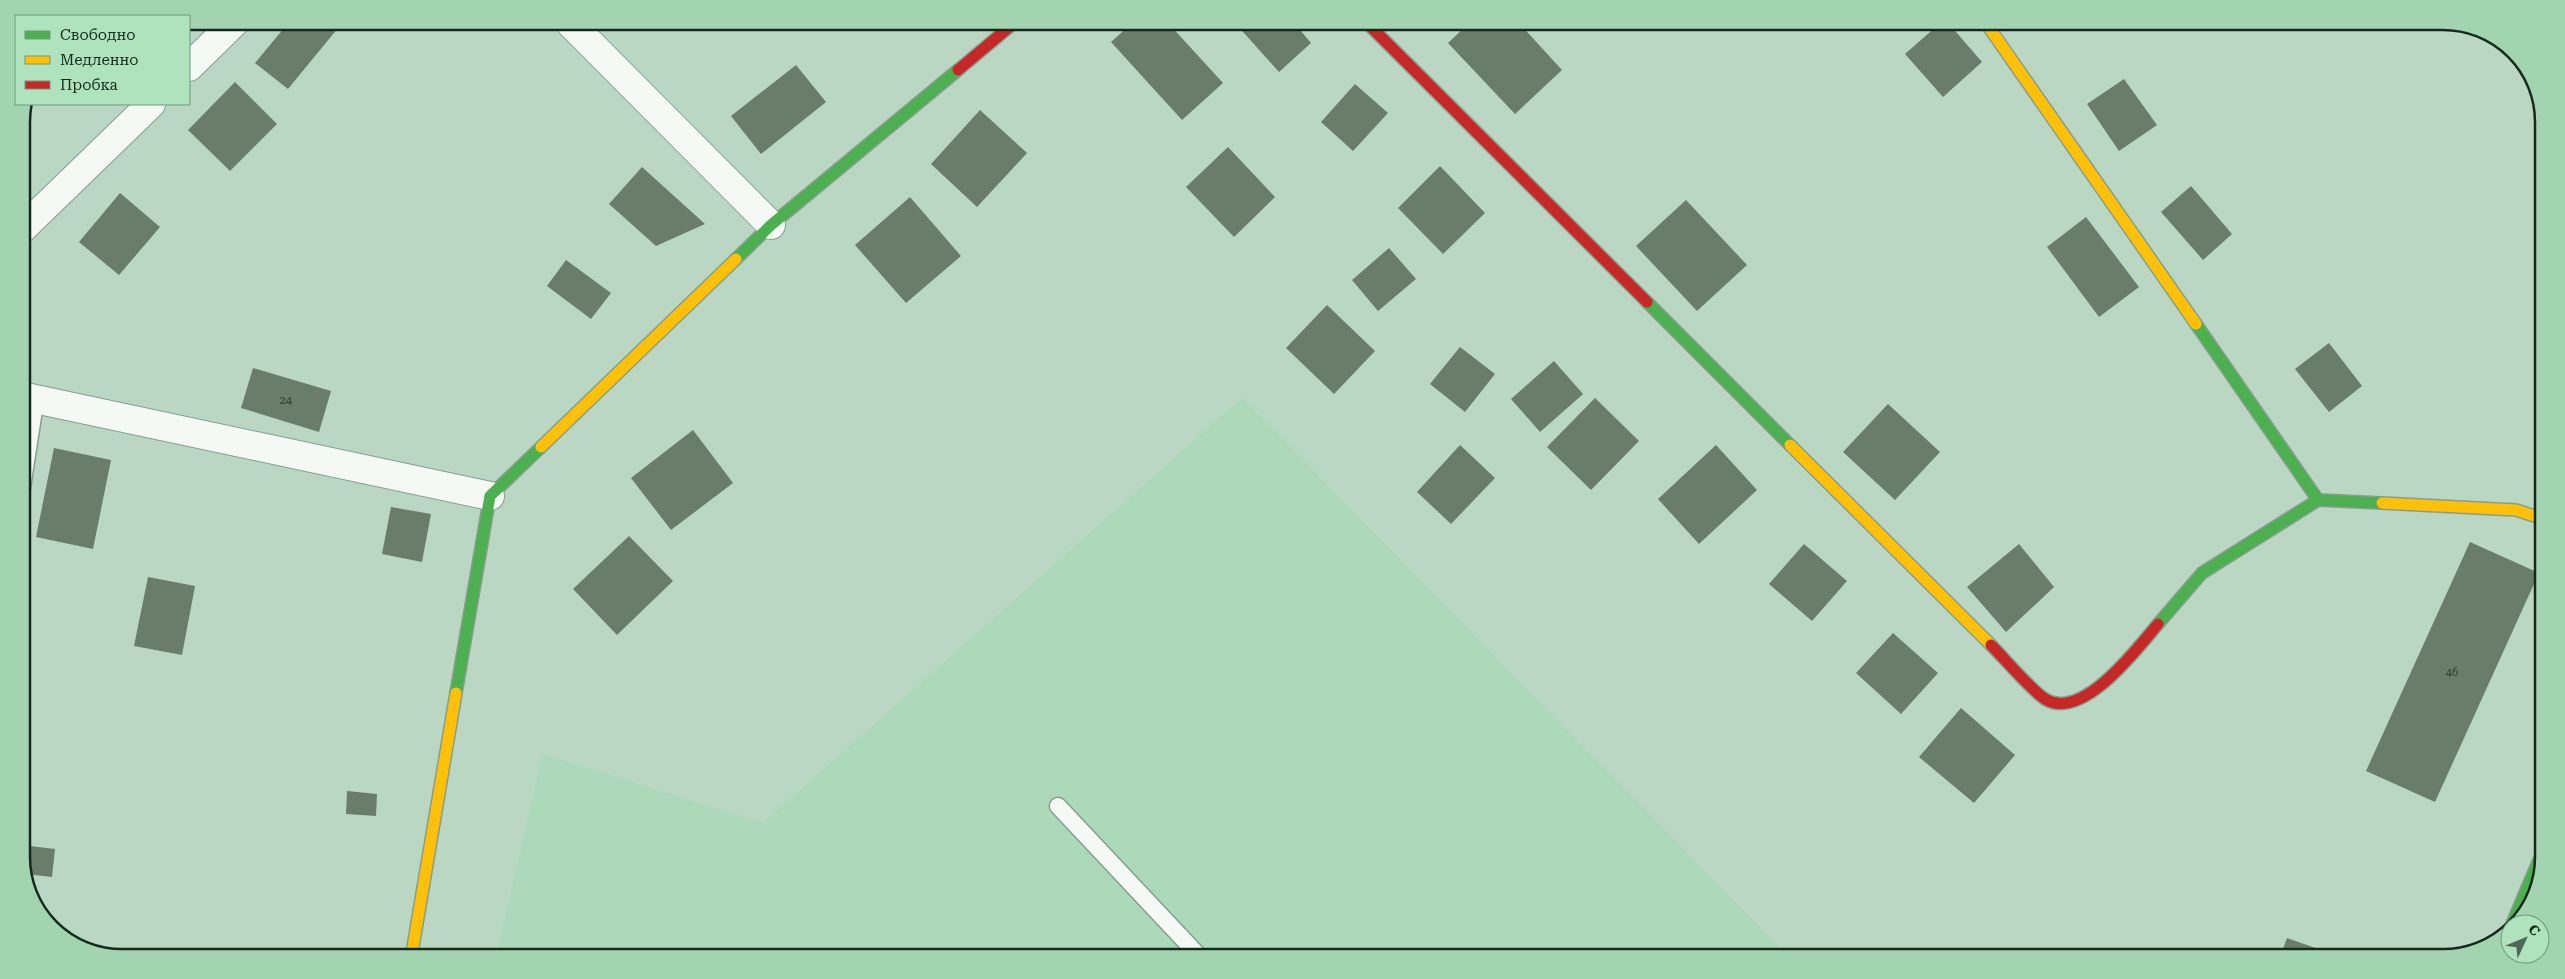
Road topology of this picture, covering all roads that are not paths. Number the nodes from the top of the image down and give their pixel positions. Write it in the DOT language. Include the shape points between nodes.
graph roads {
  1 [pos="227,30"];
  2 [pos="577,30"];
  3 [pos="1006,30"];
  4 [pos="1374,30"];
  5 [pos="1991,30"];
  6 [pos="190,66"];
  7 [pos="150,105"];
  8 [pos="30,222"];
  9 [pos="771,225"];
  10 [pos="30,396"];
  11 [pos="490,496"];
  12 [pos="2318,500"];
  13 [pos="2535,516"];
  14 [pos="1058,806"];
  15 [pos="2534,870"];
  16 [pos="2517,912"];
  17 [pos="413,949"];
  18 [pos="1192,949"];
  1 -- 6 [label="street"];
  2 -- 9 [label="street"];
  3 -- 9 [label="street"];
  4 -- 12 [label="street" via="2046,700 2070,704 2092,694 2135,651 2202,573"];
  5 -- 12 [label="street"];
  7 -- 8 [label="street"];
  9 -- 11 [label="street"];
  10 -- 11 [label="street"];
  11 -- 17 [label="street"];
  12 -- 13 [label="street" via="2516,510"];
  14 -- 18 [label="lane"];
  15 -- 16 [label="street"];
}
